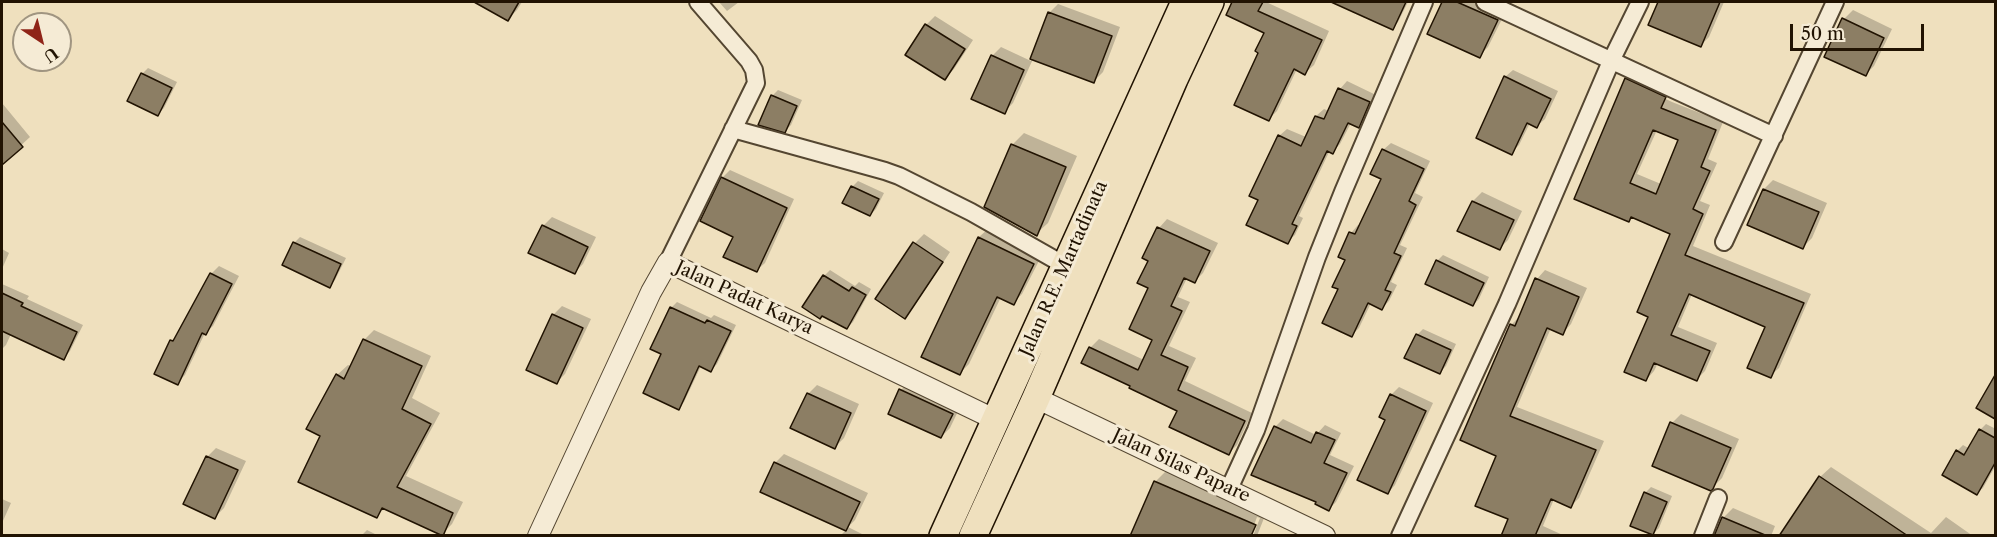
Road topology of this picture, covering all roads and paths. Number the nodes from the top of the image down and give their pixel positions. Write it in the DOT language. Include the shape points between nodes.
graph roads {
  1 [pos="698,2"];
  2 [pos="1185,2"];
  3 [pos="1210,2"];
  4 [pos="1424,2"];
  5 [pos="1485,2"];
  6 [pos="1640,2"];
  7 [pos="1835,2"];
  8 [pos="1612,59"];
  9 [pos="733,129"];
  10 [pos="1774,136"];
  11 [pos="1724,242"];
  12 [pos="668,262"];
  13 [pos="1066,266"];
  14 [pos="1036,398"];
  15 [pos="996,420"];
  16 [pos="1229,489"];
  17 [pos="1718,498"];
  18 [pos="538,536"];
  19 [pos="943,536"];
  20 [pos="973,536"];
  21 [pos="1325,536"];
  22 [pos="1400,536"];
  23 [pos="1703,536"];
  1 -- 9 [label="street" via="754,70 756,83"];
  2 -- 13 [label="highway, Jalan R.E. Martadinata"];
  3 -- 14 [label="highway, Jalan R.E. Martadinata"];
  4 -- 16 [label="street" via="1326,235 1260,419"];
  5 -- 8 [label="street"];
  6 -- 8 [label="street"];
  7 -- 10 [label="street"];
  8 -- 10 [label="street"];
  8 -- 22 [label="street" via="1507,304"];
  9 -- 12 [label="street"];
  9 -- 13 [label="street" via="899,176"];
  10 -- 11 [label="street"];
  12 -- 15 [label="street, Jalan Padat Karya"];
  12 -- 18 [label="street, Jalan Padat Karya"];
  13 -- 15 [label="highway, Jalan R.E. Martadinata"];
  14 -- 16 [label="street, Jalan Silas Papare"];
  14 -- 20 [label="highway, Jalan R.E. Martadinata"];
  15 -- 19 [label="highway, Jalan R.E. Martadinata"];
  16 -- 21 [label="street, Jalan Silas Papare"];
  17 -- 23 [label="street"];
}
